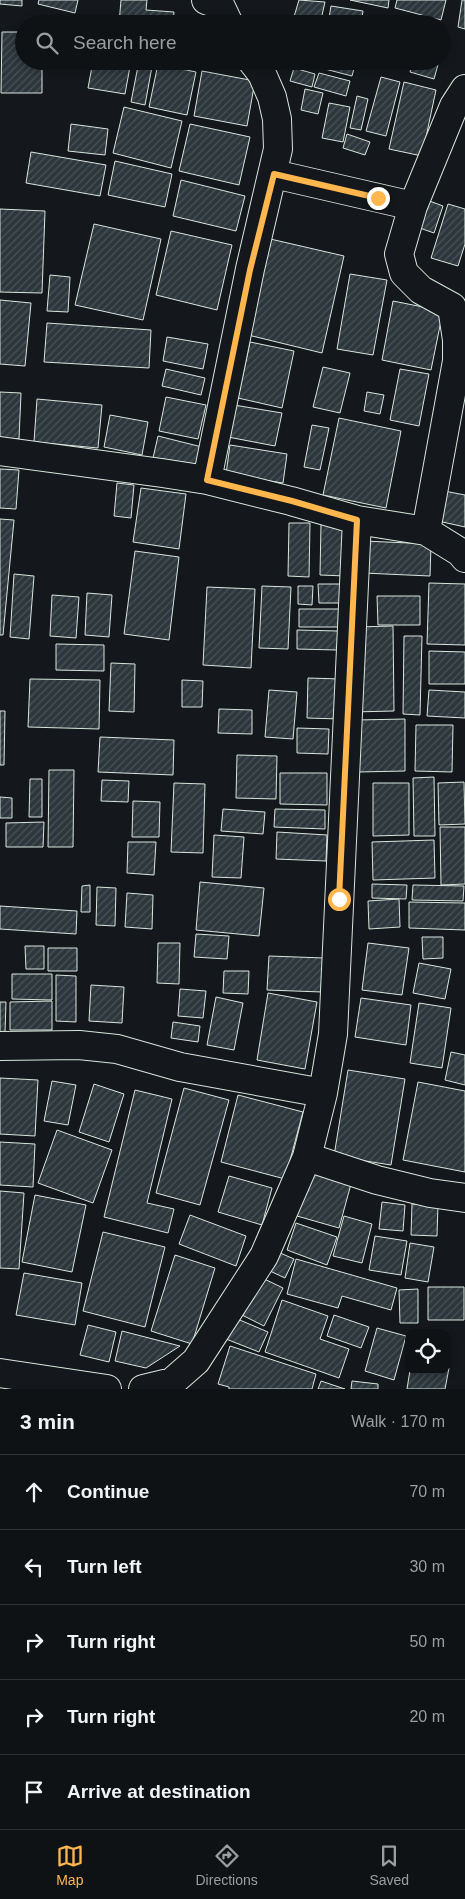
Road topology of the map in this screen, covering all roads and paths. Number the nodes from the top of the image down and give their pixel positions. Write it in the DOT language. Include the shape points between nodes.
graph roads {
  1 [pos="259,70"];
  2 [pos="465,89"];
  3 [pos="274,174"];
  4 [pos="413,206"];
  5 [pos="0,451"];
  6 [pos="207,480"];
  7 [pos="357,520"];
  8 [pos="426,531"];
  9 [pos="465,558"];
  10 [pos="0,1046"];
  11 [pos="323,1093"];
  12 [pos="307,1157"];
  13 [pos="465,1198"];
  14 [pos="0,1373"];
  15 [pos="107,1389"];
  16 [pos="143,1389"];
  1 -- 3 [label="street" via="272,97 276,119 278,149"];
  2 -- 4 [label="street" via="454,106"];
  3 -- 4 [label="street"];
  3 -- 6 [label="street" via="250,270"];
  4 -- 8 [label="street" via="399,254 404,274 421,290 452,307 457,340 457,361"];
  5 -- 6 [label="street"];
  6 -- 7 [label="street"];
  7 -- 8 [label="street"];
  7 -- 11 [label="street" via="333,1034"];
  8 -- 9 [label="street"];
  10 -- 11 [label="street" via="79,1045 117,1050 180,1067"];
  11 -- 12 [label="street"];
  12 -- 13 [label="street" via="377,1180"];
  12 -- 16 [label="street" via="264,1256 196,1361 172,1382"];
  14 -- 15 [label="street"];
}
